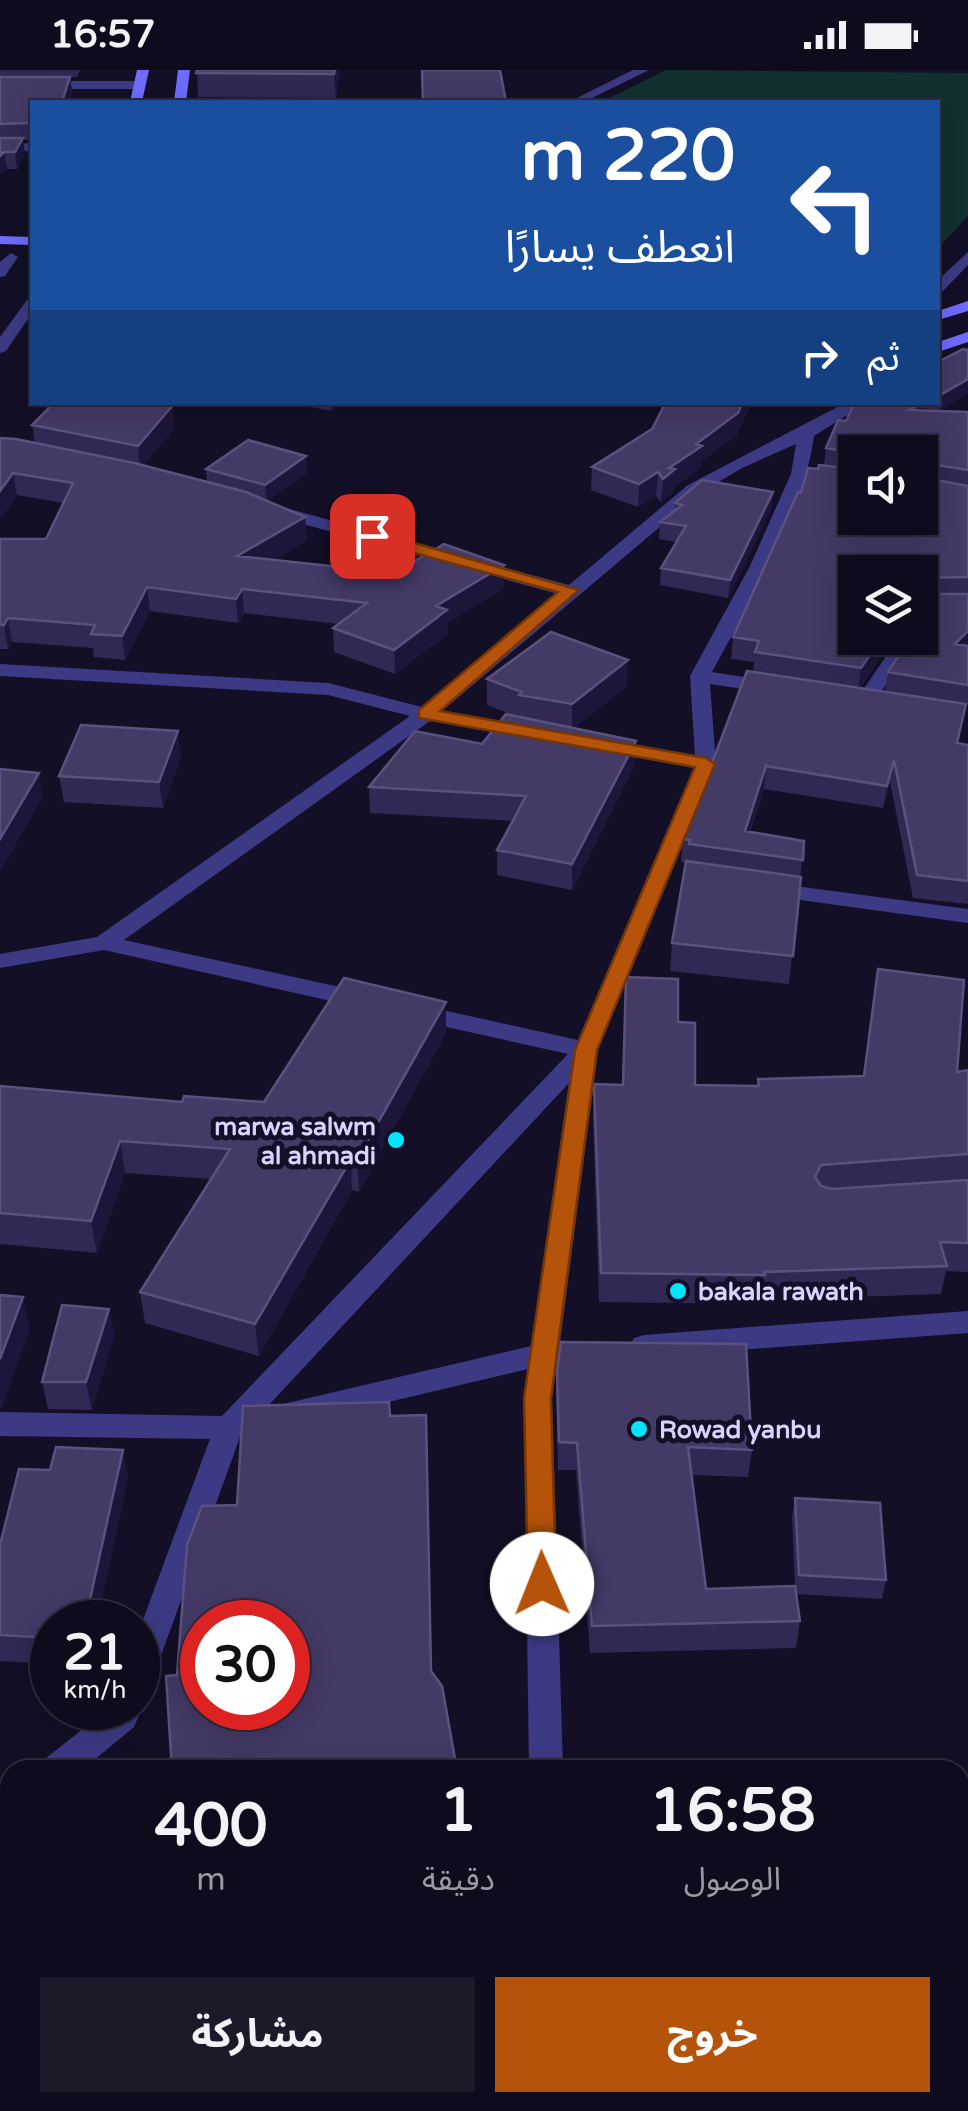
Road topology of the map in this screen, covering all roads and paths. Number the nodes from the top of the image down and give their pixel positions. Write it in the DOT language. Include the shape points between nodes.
graph roads {
  1 [pos="143,70"];
  2 [pos="184,70"];
  3 [pos="644,70"];
  4 [pos="0,85"];
  5 [pos="140,85"];
  6 [pos="136,100"];
  7 [pos="180,100"];
  8 [pos="580,100"];
  9 [pos="30,147"];
  10 [pos="0,148"];
  11 [pos="30,239"];
  12 [pos="0,240"];
  13 [pos="30,240"];
  14 [pos="968,256"];
  15 [pos="6,257"];
  16 [pos="0,273"];
  17 [pos="940,286"];
  18 [pos="30,306"];
  19 [pos="968,306"];
  20 [pos="940,315"];
  21 [pos="968,338"];
  22 [pos="940,347"];
  23 [pos="0,348"];
  24 [pos="864,406"];
  25 [pos="806,434"];
  26 [pos="248,504"];
  27 [pos="570,590"];
  28 [pos="895,655"];
  29 [pos="0,670"];
  30 [pos="700,676"];
  31 [pos="792,690"];
  32 [pos="865,702"];
  33 [pos="426,714"];
  34 [pos="706,764"];
  35 [pos="750,886"];
  36 [pos="964,922"];
  37 [pos="104,943"];
  38 [pos="0,961"];
  39 [pos="586,1050"];
  40 [pos="968,1322"];
  41 [pos="620,1348"];
  42 [pos="581,1350"];
  43 [pos="542,1353"];
  44 [pos="0,1424"];
  45 [pos="230,1428"];
  46 [pos="160,1617"];
  47 [pos="106,1730"];
  48 [pos="68,1760"];
  49 [pos="546,1760"];
  1 -- 5 [label="main road"];
  2 -- 7 [label="main road"];
  3 -- 8 [label="street"];
  4 -- 5 [label="street"];
  5 -- 6 [label="main road"];
  9 -- 10 [label="street"];
  11 -- 12 [label="main road"];
  13 -- 15 [label="main road"];
  14 -- 17 [label="street"];
  15 -- 16 [label="street"];
  18 -- 23 [label="street"];
  19 -- 20 [label="main road"];
  21 -- 22 [label="main road"];
  24 -- 25 [label="street"];
  25 -- 27 [label="street" via="694,488"];
  25 -- 30 [label="street" via="809,476"];
  26 -- 27 [label="street"];
  27 -- 33 [label="street"];
  28 -- 32 [label="street"];
  29 -- 33 [label="street" via="328,689"];
  30 -- 31 [label="street"];
  30 -- 34 [label="street"];
  33 -- 34 [label="street"];
  33 -- 37 [label="street"];
  34 -- 39 [label="street" via="666,875"];
  35 -- 36 [label="street"];
  37 -- 38 [label="street"];
  37 -- 39 [label="street"];
  39 -- 43 [label="street"];
  39 -- 45 [label="street"];
  40 -- 41 [label="street"];
  42 -- 43 [label="street"];
  43 -- 45 [label="street"];
  43 -- 49 [label="street"];
  44 -- 45 [label="street"];
  45 -- 46 [label="street"];
  47 -- 48 [label="street"];
}
